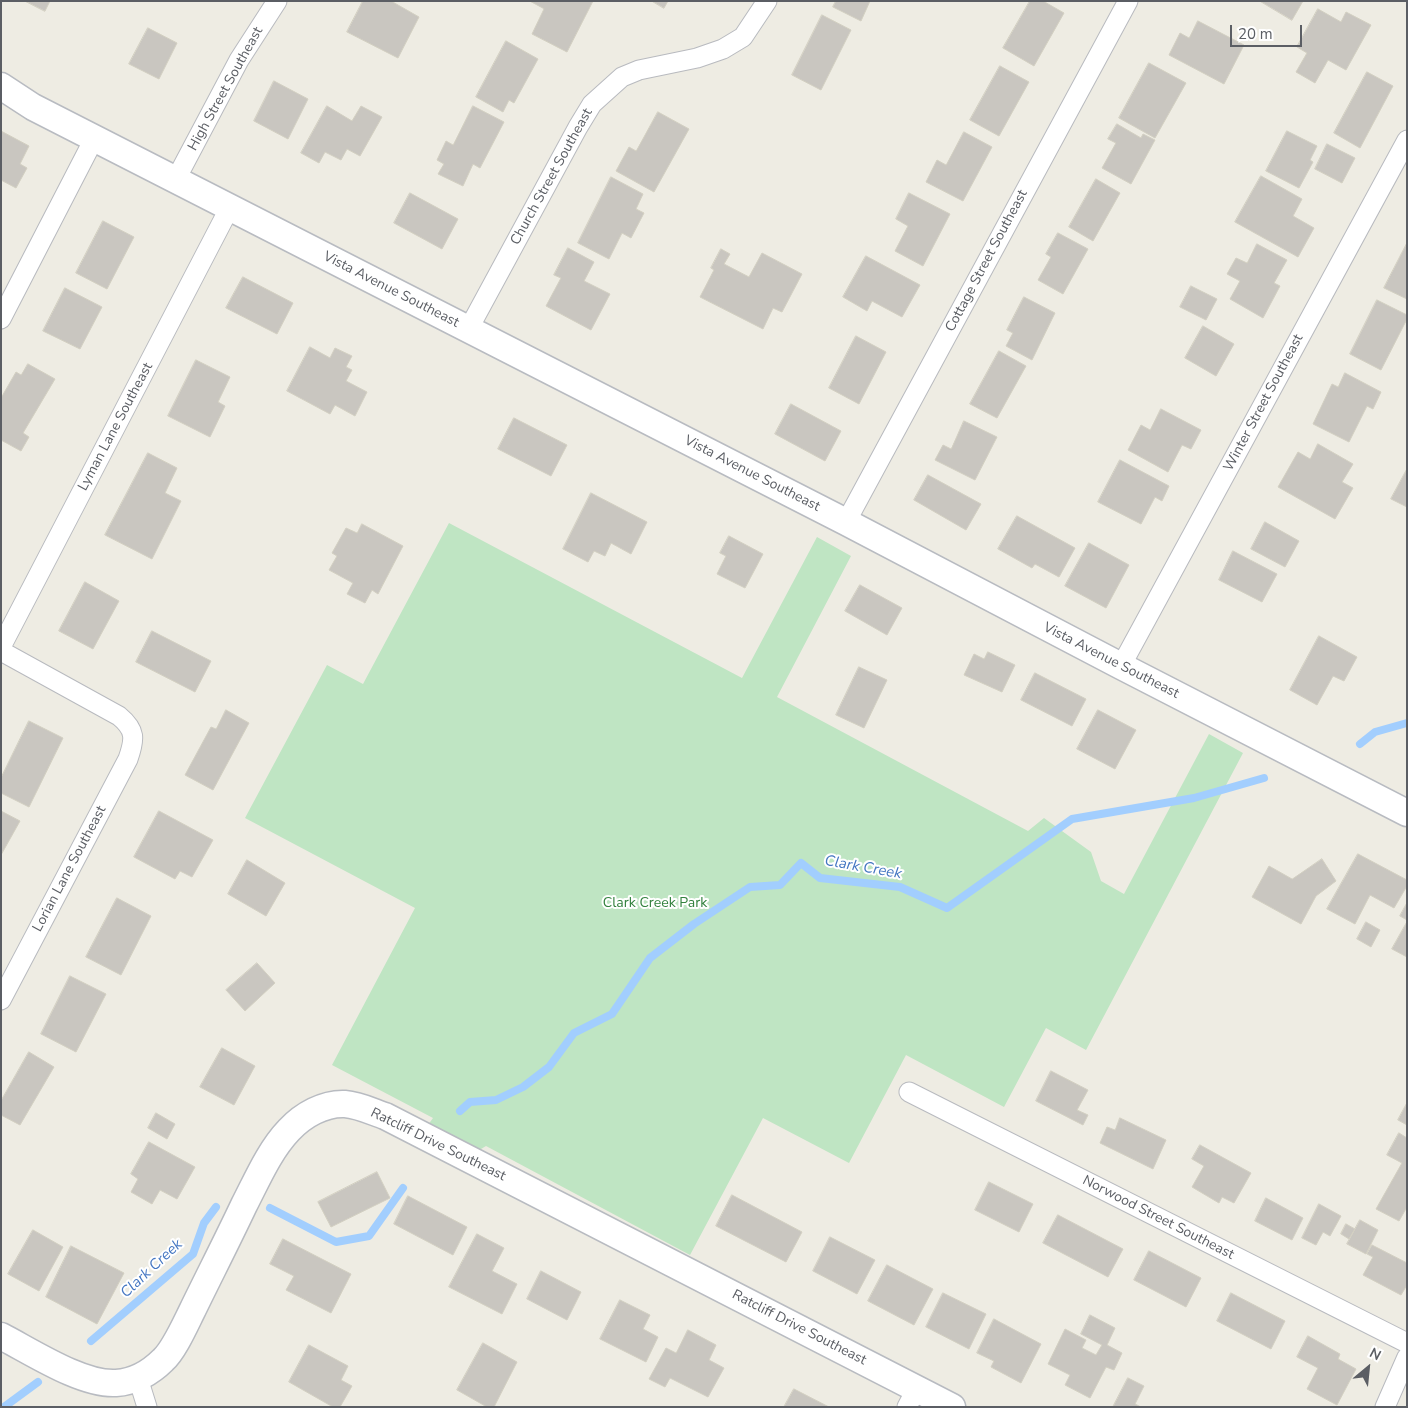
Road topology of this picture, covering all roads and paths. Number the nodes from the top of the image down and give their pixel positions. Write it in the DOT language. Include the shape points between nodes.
graph roads {
  1 [pos="277,1"];
  2 [pos="767,1"];
  3 [pos="1128,1"];
  4 [pos="1,86"];
  5 [pos="96,137"];
  6 [pos="1407,140"];
  7 [pos="176,179"];
  8 [pos="230,207"];
  9 [pos="1,319"];
  10 [pos="468,330"];
  11 [pos="846,522"];
  12 [pos="1,647"];
  13 [pos="1,651"];
  14 [pos="1121,666"];
  15 [pos="1407,813"];
  16 [pos="1,1000"];
  17 [pos="909,1092"];
  18 [pos="1,1336"];
  19 [pos="1407,1343"];
  20 [pos="1407,1357"];
  21 [pos="138,1378"];
  22 [pos="912,1398"];
  23 [pos="148,1407"];
  24 [pos="952,1407"];
  25 [pos="1385,1407"];
  1 -- 7 [label="street, High Street Southeast" via="239,60"];
  2 -- 10 [label="street, Church Street Southeast" via="743,36 723,49 622,77 592,104"];
  3 -- 11 [label="street, Cottage Street Southeast"];
  4 -- 5 [label="main road, Vista Avenue Southeast" via="33,107"];
  5 -- 7 [label="main road, Vista Avenue Southeast"];
  5 -- 9 [label="street"];
  6 -- 14 [label="street, Winter Street Southeast"];
  7 -- 8 [label="main road, Vista Avenue Southeast"];
  8 -- 10 [label="main road, Vista Avenue Southeast"];
  8 -- 12 [label="street, Lyman Lane Southeast"];
  10 -- 11 [label="main road, Vista Avenue Southeast"];
  11 -- 14 [label="main road, Vista Avenue Southeast"];
  13 -- 16 [label="street, Lorian Lane Southeast" via="119,716 128,724 133,736 128,759"];
  14 -- 15 [label="main road, Vista Avenue Southeast"];
  17 -- 19 [label="street, Norwood Street Southeast"];
  18 -- 21 [label="main road, Ratcliff Drive Southeast" via="89,1380 116,1383"];
  20 -- 25 [label="street"];
  21 -- 22 [label="main road, Ratcliff Drive Southeast" via="164,1359 181,1332 276,1146 308,1114 328,1106 346,1104 385,1116"];
  21 -- 23 [label="street"];
  22 -- 24 [label="main road, Ratcliff Drive Southeast"];
}
